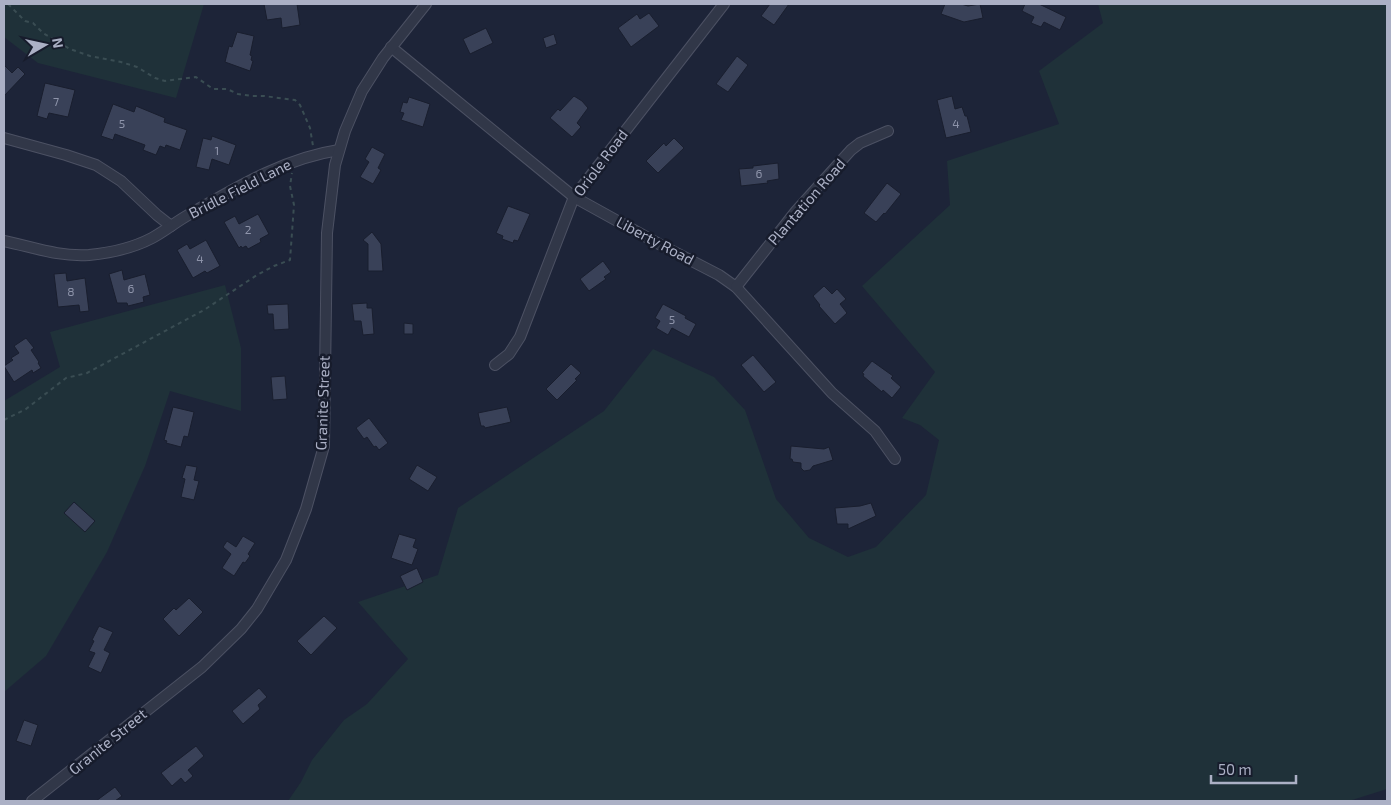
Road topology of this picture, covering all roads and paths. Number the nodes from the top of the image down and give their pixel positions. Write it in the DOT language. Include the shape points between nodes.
graph roads {
  1 [pos="8,4"];
  2 [pos="426,4"];
  3 [pos="724,4"];
  4 [pos="391,48"];
  5 [pos="888,131"];
  6 [pos="4,138"];
  7 [pos="339,150"];
  8 [pos="314,155"];
  9 [pos="294,162"];
  10 [pos="574,197"];
  11 [pos="171,226"];
  12 [pos="4,241"];
  13 [pos="736,287"];
  14 [pos="495,366"];
  15 [pos="4,420"];
  16 [pos="895,459"];
  17 [pos="32,801"];
  1 -- 8 [label="path" via="25,21 33,23 70,49 137,67 155,78 165,81 196,78 213,88 295,100 310,128"];
  2 -- 4 [label="street, Granite Street"];
  3 -- 10 [label="street, Oriole Road"];
  4 -- 7 [label="street, Granite Street" via="362,91"];
  4 -- 10 [label="street, Liberty Road"];
  5 -- 13 [label="street, Plantation Road" via="851,150 796,211"];
  6 -- 11 [label="street, Bridle Field Lane" via="96,165 121,181"];
  7 -- 8 [label="street, Bridle Field Lane"];
  7 -- 17 [label="street, Granite Street" via="327,233 324,446 306,509 286,560 242,630 202,667"];
  8 -- 9 [label="street, Bridle Field Lane"];
  9 -- 11 [label="street, Bridle Field Lane" via="229,192"];
  9 -- 15 [label="path" via="290,186 294,205 290,260 258,274 204,310 87,373 66,378 26,409"];
  10 -- 13 [label="street, Liberty Road"];
  10 -- 14 [label="street, Oriole Road" via="520,336 509,354"];
  11 -- 12 [label="street, Bridle Field Lane" via="150,239 123,249 89,255 56,254"];
  13 -- 16 [label="street, Liberty Road" via="832,393 874,431"];
}
